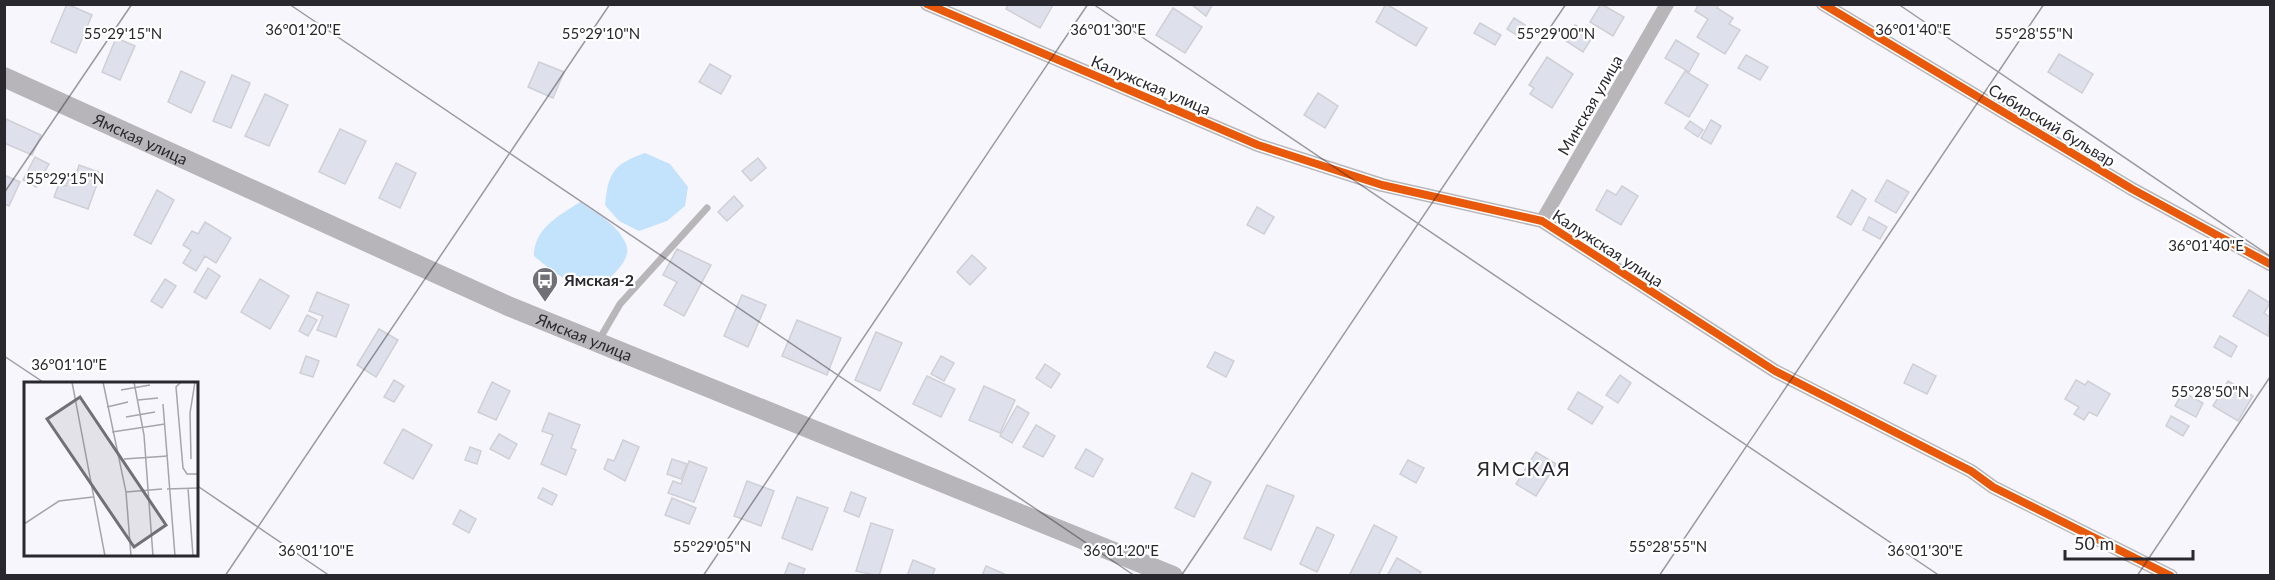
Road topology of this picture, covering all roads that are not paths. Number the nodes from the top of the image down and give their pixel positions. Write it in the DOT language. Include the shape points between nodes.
graph roads {
  1 [pos="927,4"];
  2 [pos="1667,4"];
  3 [pos="1823,4"];
  4 [pos="4,77"];
  5 [pos="707,208"];
  6 [pos="1542,221"];
  7 [pos="2271,264"];
  8 [pos="598,343"];
  9 [pos="1173,576"];
  10 [pos="2171,576"];
  1 -- 6 [label="street, Калужская улица" via="1258,145 1382,185"];
  2 -- 6 [label="street, Минская улица"];
  3 -- 7 [label="street, Сибирский бульвар" via="2132,189"];
  4 -- 8 [label="main road, Ямская улица" via="483,295"];
  5 -- 8 [label="lane" via="620,304"];
  6 -- 10 [label="street, Калужская улица" via="1775,371"];
  8 -- 9 [label="main road, Ямская улица"];
}
